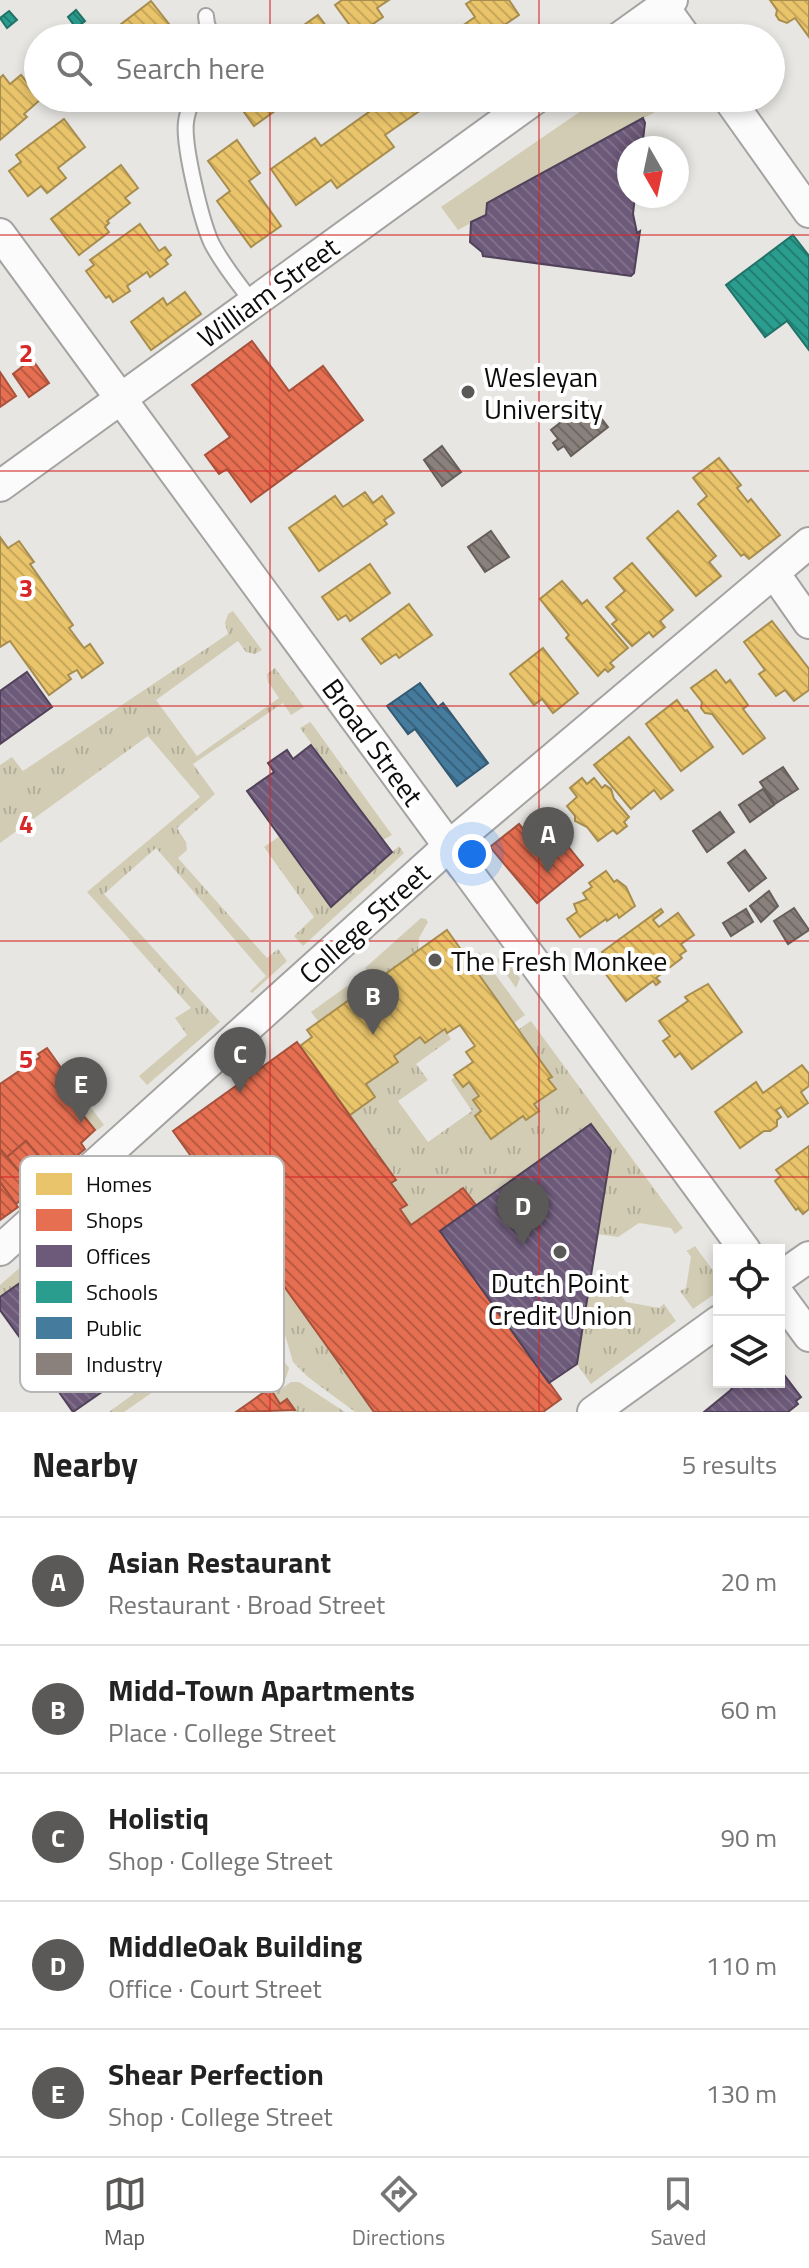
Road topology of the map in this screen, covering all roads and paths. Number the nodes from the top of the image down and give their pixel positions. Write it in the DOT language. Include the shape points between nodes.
graph roads {
  1 [pos="667,3"];
  2 [pos="206,16"];
  3 [pos="207,24"];
  4 [pos="638,24"];
  5 [pos="678,24"];
  6 [pos="189,112"];
  7 [pos="517,112"];
  8 [pos="738,112"];
  9 [pos="809,212"];
  10 [pos="0,234"];
  11 [pos="253,303"];
  12 [pos="120,398"];
  13 [pos="0,486"];
  14 [pos="809,543"];
  15 [pos="774,573"];
  16 [pos="809,623"];
  17 [pos="449,846"];
  18 [pos="104,1156"];
  19 [pos="20,1232"];
  20 [pos="741,1244"];
  21 [pos="0,1250"];
  22 [pos="809,1257"];
  23 [pos="785,1274"];
  24 [pos="785,1303"];
  25 [pos="713,1325"];
  26 [pos="809,1336"];
  27 [pos="593,1412"];
  1 -- 4 [label="street"];
  1 -- 5 [label="street"];
  2 -- 3 [label="lane"];
  6 -- 11 [label="lane" via="187,138 211,240"];
  7 -- 11 [label="street, William Street"];
  8 -- 9 [label="street"];
  10 -- 12 [label="street, Broad Street"];
  11 -- 12 [label="street, William Street"];
  12 -- 13 [label="street, William Street"];
  12 -- 17 [label="street, Broad Street"];
  14 -- 15 [label="street, College Street"];
  15 -- 16 [label="street"];
  15 -- 17 [label="street, College Street"];
  17 -- 18 [label="street, College Street"];
  17 -- 20 [label="street, Broad Street"];
  19 -- 21 [label="street, College Street"];
  22 -- 23 [label="street"];
  24 -- 26 [label="street"];
  25 -- 27 [label="street"];
}
